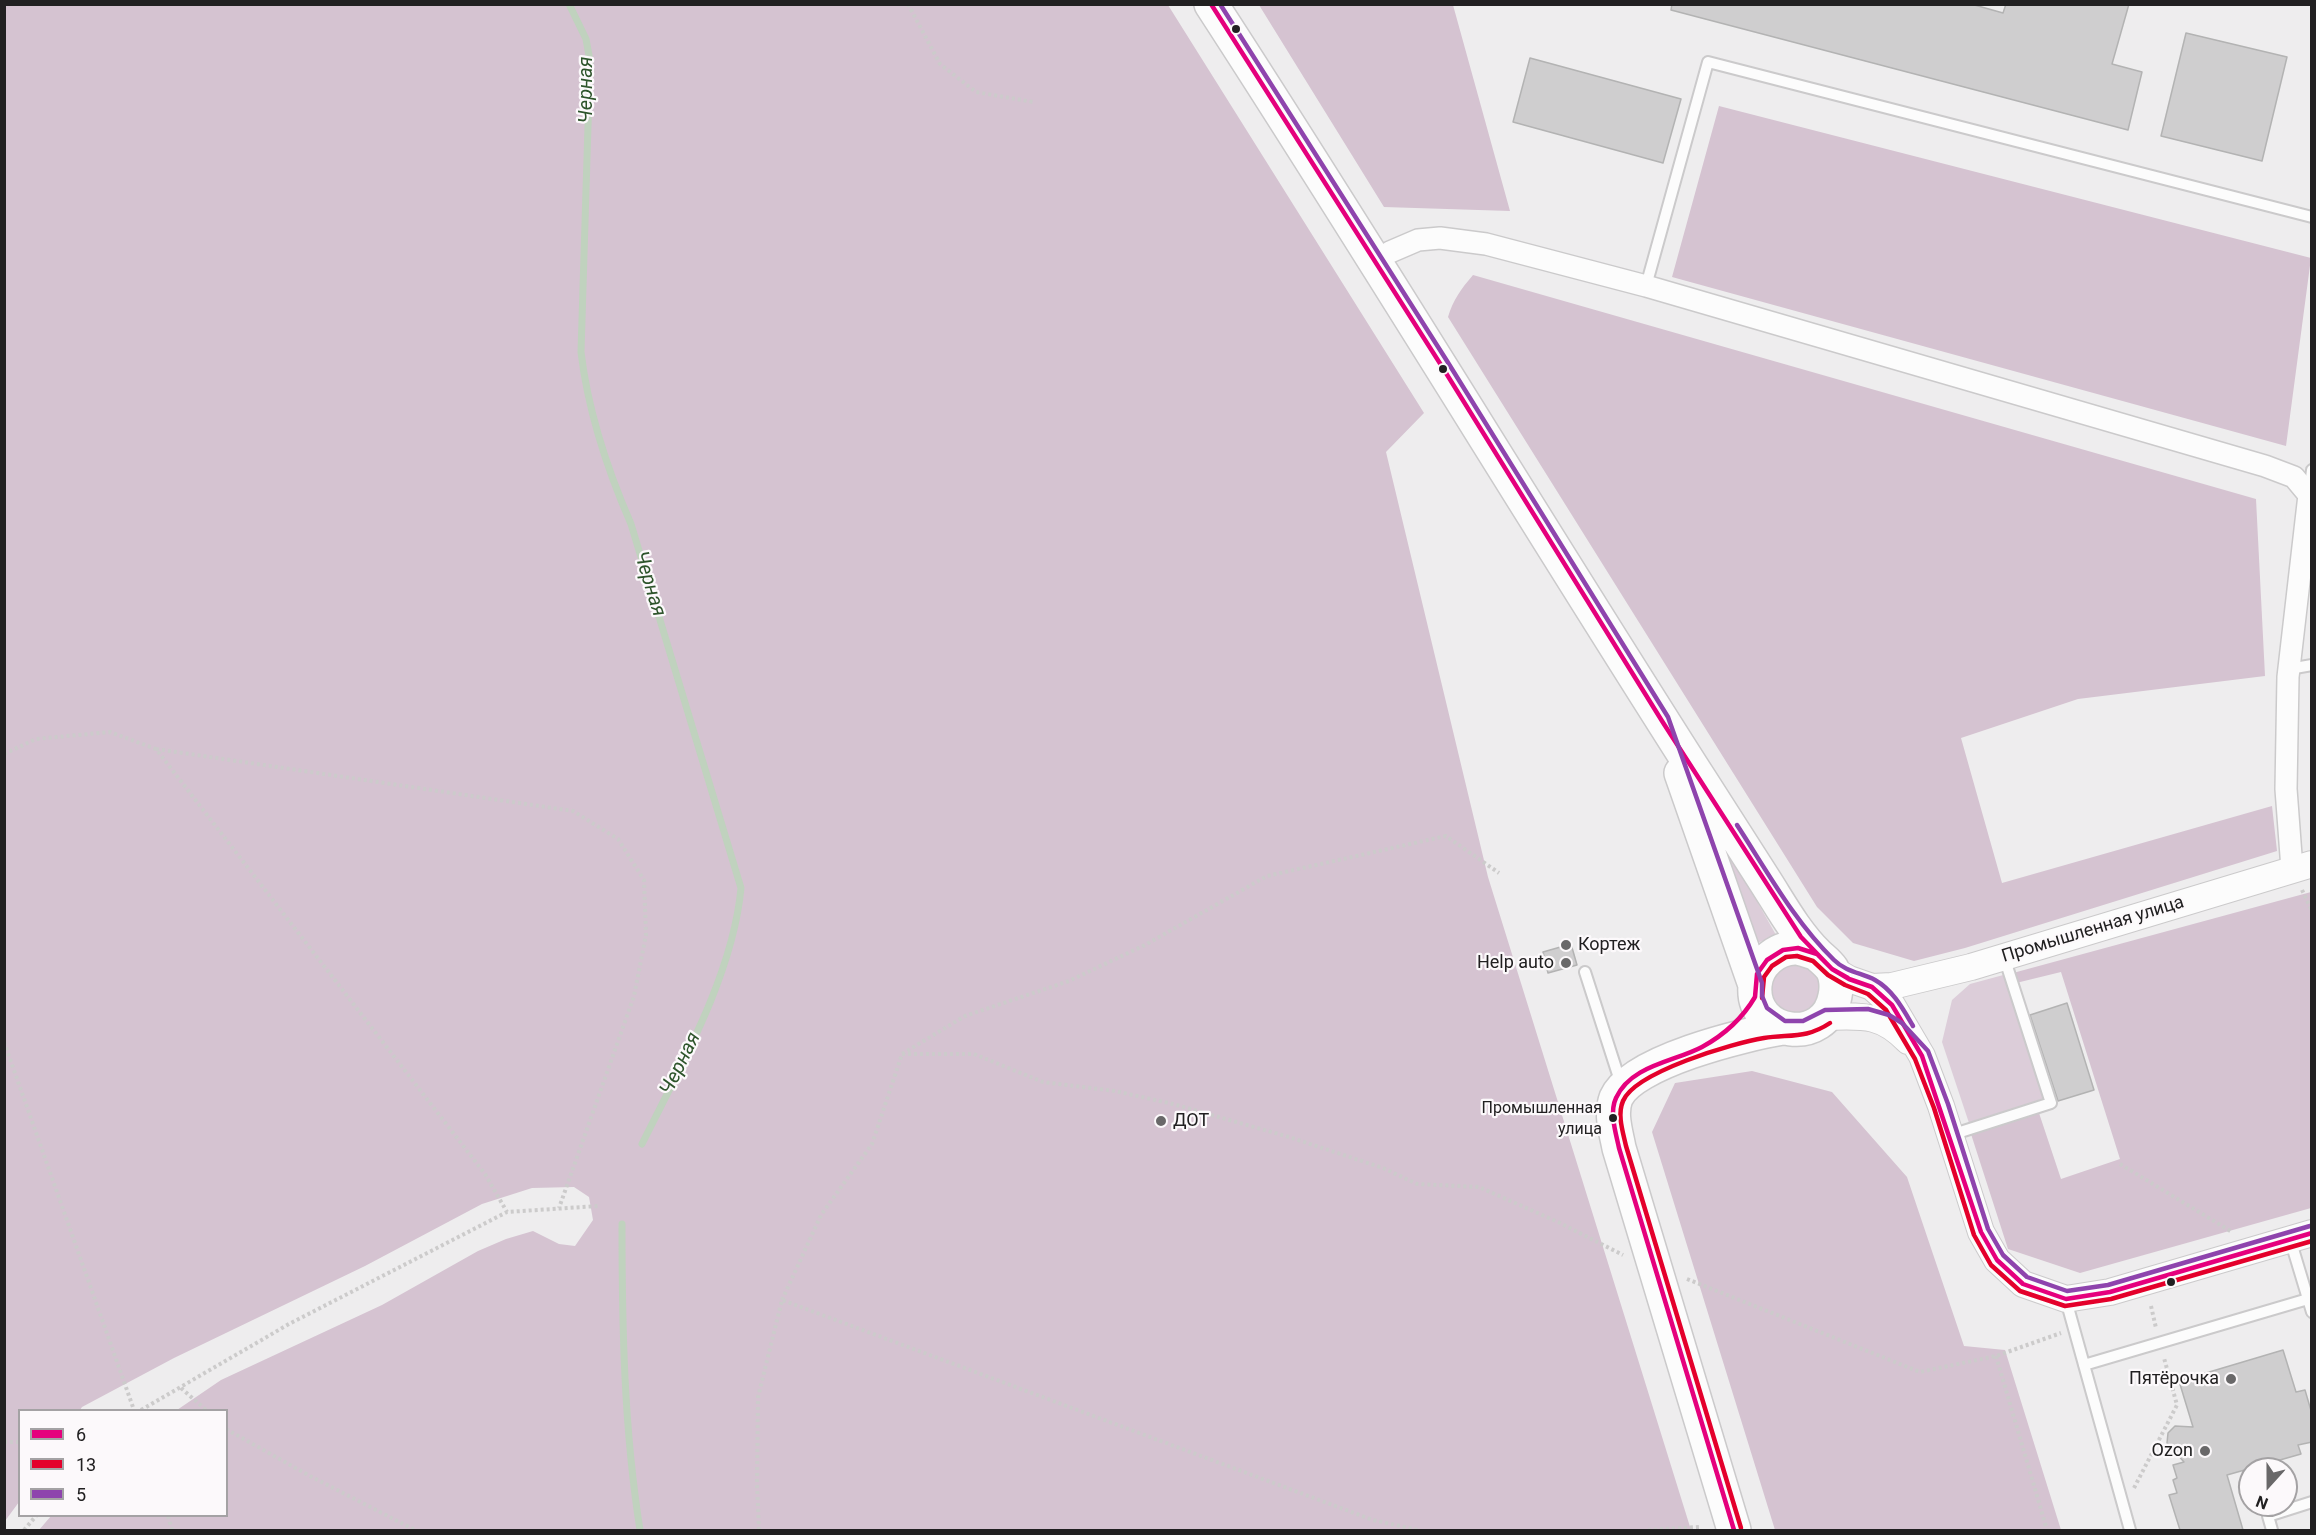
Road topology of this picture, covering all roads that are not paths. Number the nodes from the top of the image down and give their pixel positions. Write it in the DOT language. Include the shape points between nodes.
graph roads {
  1 [pos="1211,4"];
  2 [pos="2312,217"];
  3 [pos="1375,262"];
  4 [pos="1646,286"];
  5 [pos="2312,470"];
  6 [pos="2309,495"];
  7 [pos="2312,665"];
  8 [pos="2289,669"];
  9 [pos="1662,721"];
  10 [pos="2302,866"];
  11 [pos="2004,957"];
  12 [pos="1825,962"];
  13 [pos="1585,972"];
  14 [pos="1872,987"];
  15 [pos="1755,991"];
  16 [pos="1826,1017"];
  17 [pos="1783,1028"];
  18 [pos="1701,1048"];
  19 [pos="1922,1056"];
  20 [pos="1622,1087"];
  21 [pos="1950,1135"];
  22 [pos="2301,1236"];
  23 [pos="2066,1299"];
  24 [pos="2308,1299"];
  25 [pos="2312,1312"];
  26 [pos="2084,1365"];
  27 [pos="2312,1502"];
  28 [pos="1734,1530"];
  29 [pos="2130,1530"];
  30 [pos="2272,1530"];
  1 -- 3 [label="main road"];
  2 -- 4 [label="lane" via="1708,62"];
  3 -- 4 [label="street" via="1418,240 1440,238 1486,244"];
  3 -- 9 [label="main road"];
  4 -- 6 [label="street" via="2265,466 2294,477"];
  5 -- 6 [label="lane"];
  6 -- 8 [label="street"];
  7 -- 8 [label="lane"];
  8 -- 10 [label="street" via="2286,789"];
  9 -- 12 [label="main road" via="1801,937"];
  9 -- 15 [label="main road"];
  10 -- 11 [label="street, Промышленная улица"];
  11 -- 14 [label="street, Промышленная улица" via="1892,986"];
  11 -- 21 [label="lane" via="2051,1104"];
  12 -- 14 [label="street" via="1849,979"];
  12 -- 15 [label="main road" via="1798,948 1783,950 1767,960 1757,974"];
  12 -- 16 [label="main road" via="1837,987 1834,1005"];
  13 -- 20 [label="lane"];
  14 -- 19 [label="street" via="1892,1005"];
  15 -- 17 [label="main road" via="1761,1012"];
  15 -- 18 [label="main road" via="1746,1013"];
  16 -- 17 [label="main road" via="1805,1029"];
  16 -- 19 [label="street" via="1867,1016 1886,1022"];
  17 -- 18 [label="main road"];
  18 -- 20 [label="main road" via="1634,1077"];
  19 -- 21 [label="street"];
  20 -- 28 [label="main road" via="1615,1100 1613,1118 1619,1148"];
  21 -- 23 [label="street" via="1981,1232 1997,1260 2023,1284"];
  22 -- 23 [label="street" via="2110,1292"];
  22 -- 24 [label="lane"];
  23 -- 26 [label="lane"];
  24 -- 25 [label="lane"];
  24 -- 26 [label="lane"];
  26 -- 29 [label="lane"];
  27 -- 30 [label="lane" via="2268,1516"];
}
